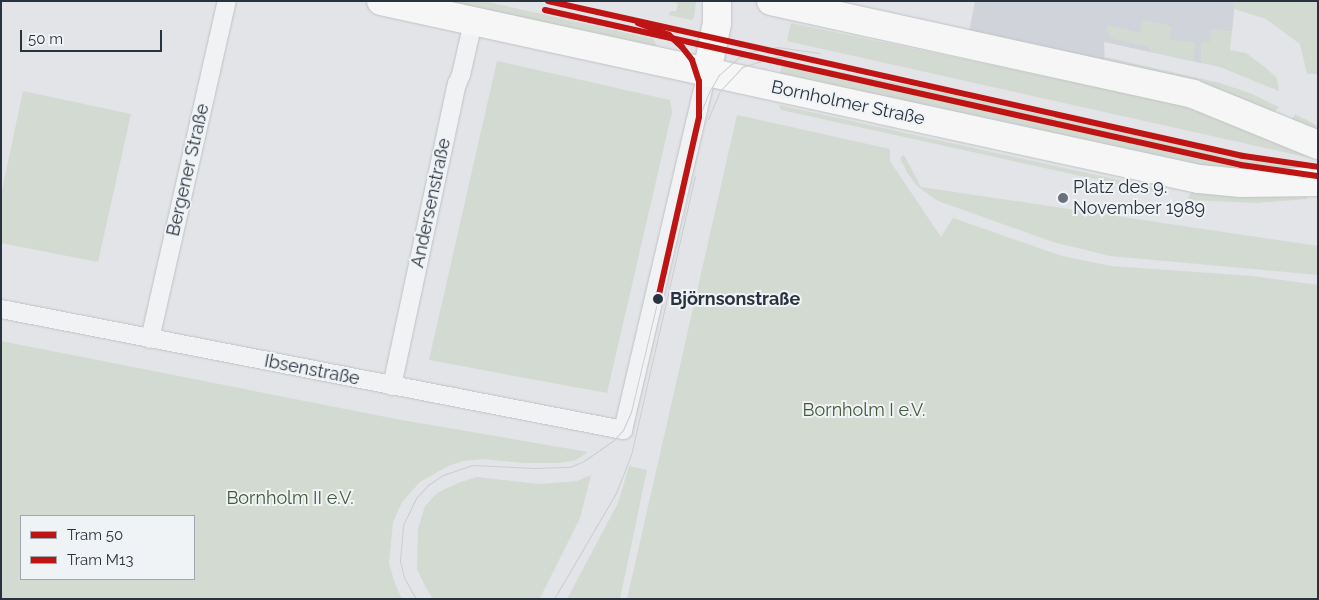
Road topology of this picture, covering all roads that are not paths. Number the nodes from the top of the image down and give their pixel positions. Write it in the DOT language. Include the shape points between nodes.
graph roads {
  1 [pos="227,1"];
  2 [pos="381,1"];
  3 [pos="717,1"];
  4 [pos="772,1"];
  5 [pos="473,22"];
  6 [pos="707,73"];
  7 [pos="1318,145"];
  8 [pos="1318,182"];
  9 [pos="1,309"];
  10 [pos="150,339"];
  11 [pos="392,386"];
  1 -- 10 [label="street, Bergener Straße"];
  2 -- 5 [label="main road, Bornholmer Straße"];
  3 -- 6 [label="main road" via="717,23"];
  4 -- 7 [label="main road" via="1193,94"];
  5 -- 6 [label="main road, Bornholmer Straße"];
  5 -- 11 [label="street, Andersenstraße"];
  6 -- 8 [label="main road, Bornholmer Straße" via="1199,179 1241,183"];
  6 -- 11 [label="street, Ibsenstraße" via="623,430"];
  9 -- 10 [label="street, Ibsenstraße"];
  10 -- 11 [label="street, Ibsenstraße"];
}
